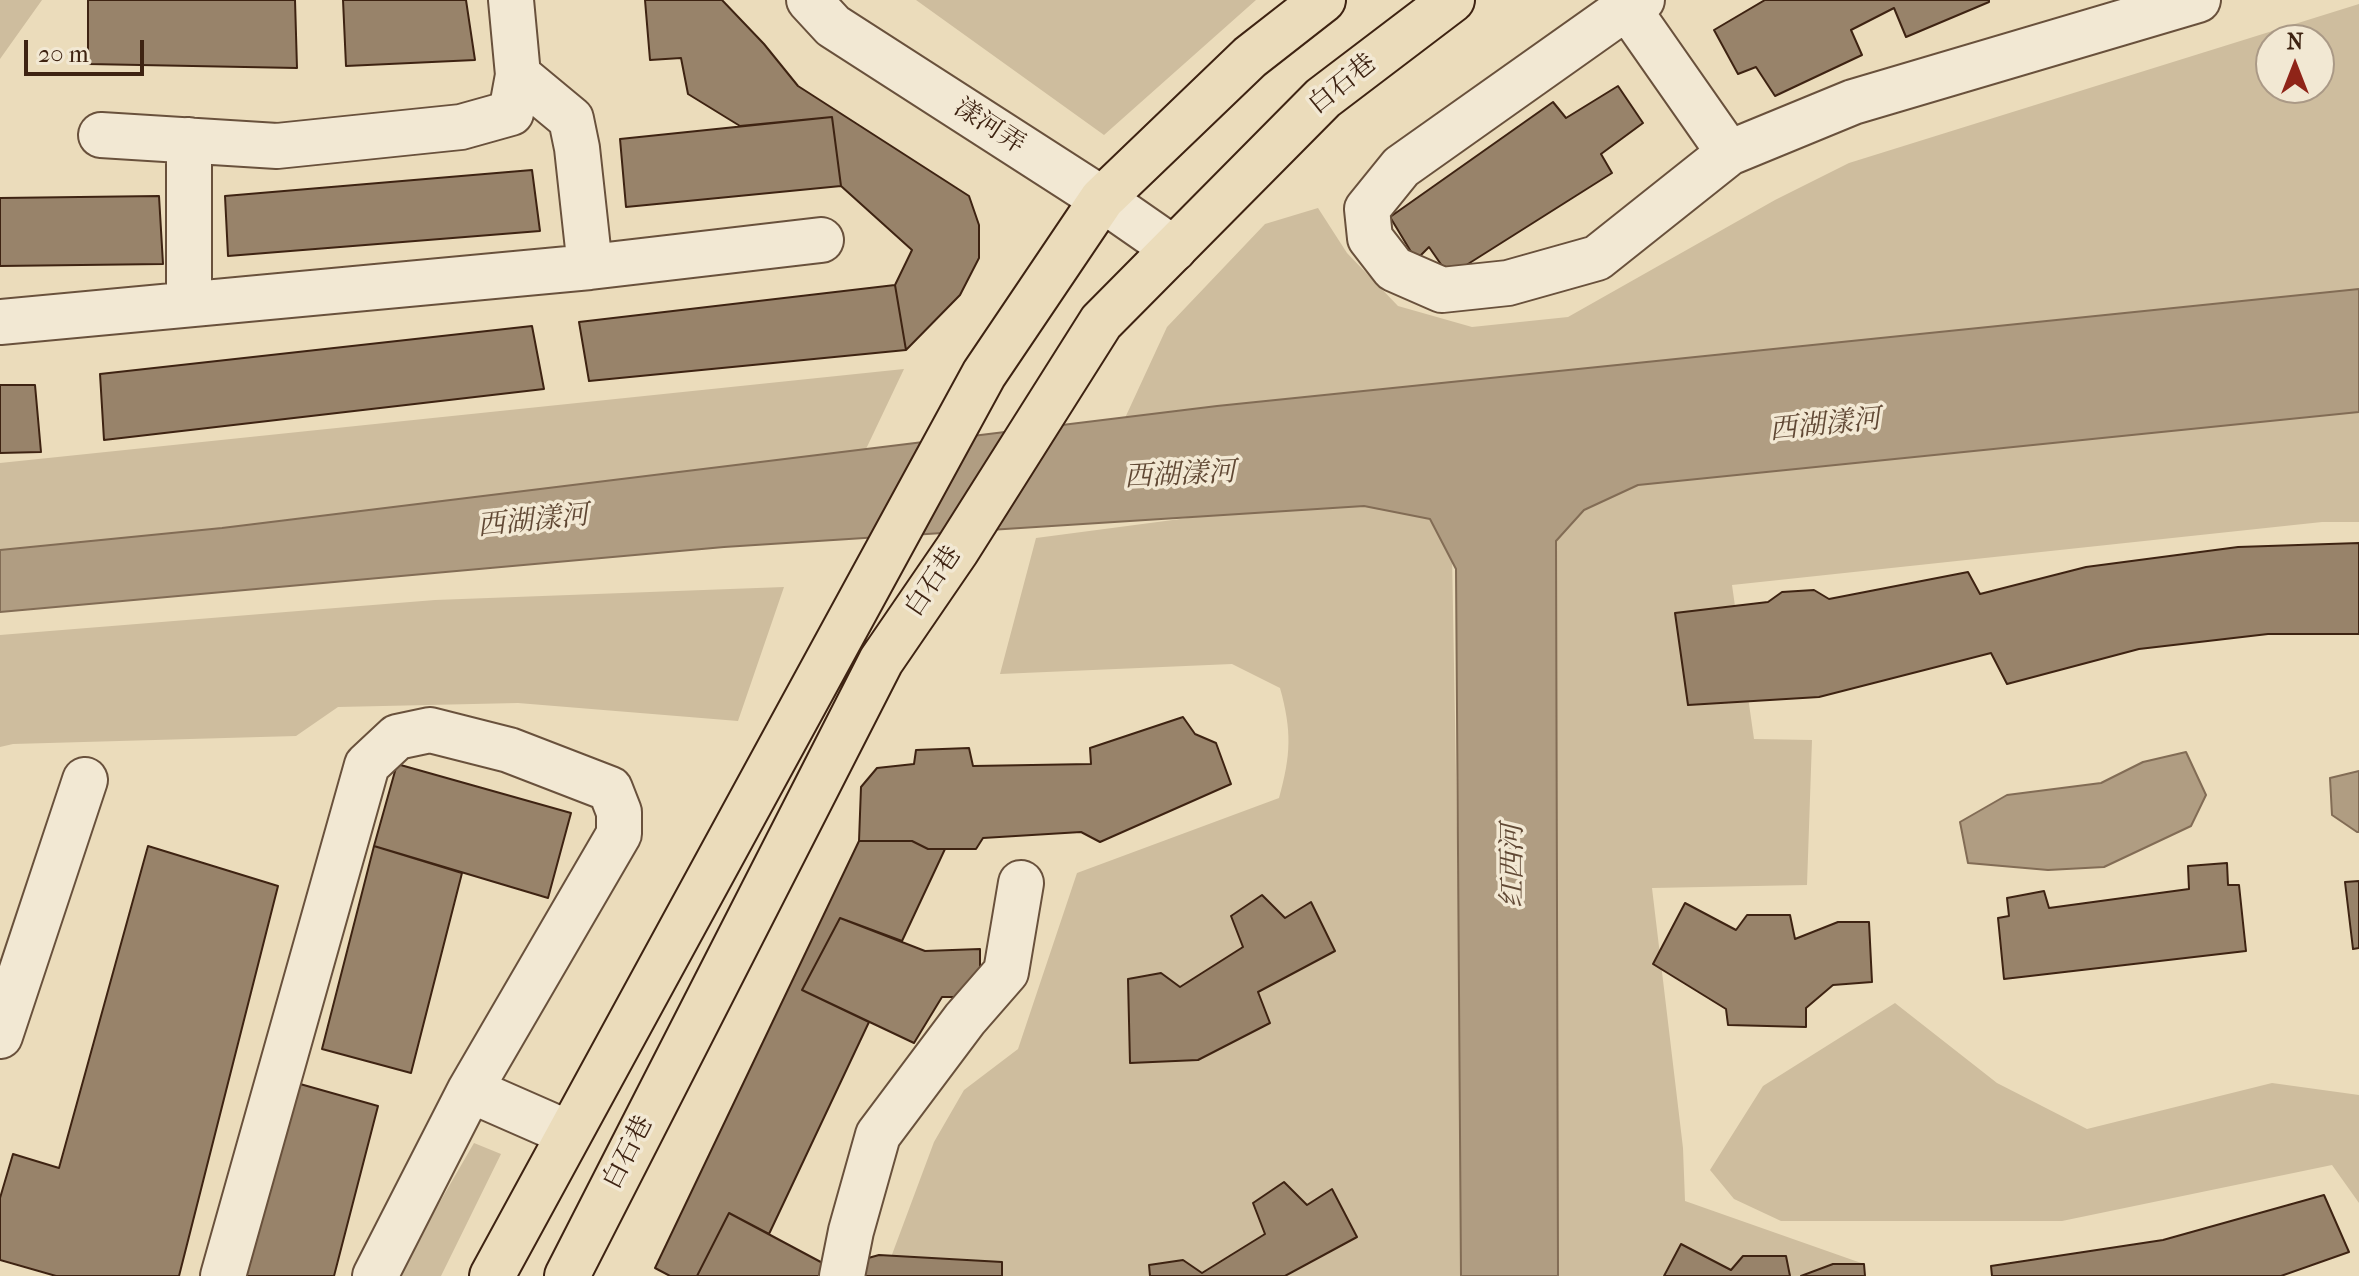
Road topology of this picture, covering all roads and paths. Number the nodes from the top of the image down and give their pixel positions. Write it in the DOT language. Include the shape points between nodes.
graph roads {
  1 [pos="511,0"];
  2 [pos="809,0"];
  3 [pos="1323,0"];
  4 [pos="1452,0"];
  5 [pos="2198,0"];
  6 [pos="1630,2"];
  7 [pos="518,75"];
  8 [pos="101,135"];
  9 [pos="189,140"];
  10 [pos="1729,153"];
  11 [pos="1102,199"];
  12 [pos="821,240"];
  13 [pos="1174,249"];
  14 [pos="590,267"];
  15 [pos="189,304"];
  16 [pos="0,322"];
  17 [pos="85,780"];
  18 [pos="1021,883"];
  19 [pos="0,1036"];
  20 [pos="470,1090"];
  21 [pos="568,1133"];
  22 [pos="223,1276"];
  23 [pos="375,1276"];
  24 [pos="492,1276"];
  25 [pos="567,1276"];
  26 [pos="842,1276"];
  1 -- 7 [label="street"];
  2 -- 11 [label="street, 漾河弄" via="833,26"];
  3 -- 11 [label="main road, 白石巷" via="1250,57"];
  4 -- 13 [label="main road, 白石巷" via="1323,98"];
  5 -- 10 [label="street" via="1853,102"];
  6 -- 10 [label="street"];
  6 -- 10 [label="street" via="1401,167 1367,209 1370,238 1394,269 1442,290 1508,283 1597,258"];
  7 -- 9 [label="street" via="511,113 461,127 277,146"];
  7 -- 14 [label="street" via="571,119"];
  8 -- 9 [label="street"];
  9 -- 15 [label="street"];
  11 -- 13 [label="street, 漾河弄"];
  11 -- 21 [label="main road, 白石巷" via="984,374"];
  12 -- 14 [label="street"];
  13 -- 25 [label="main road, 白石巷" via="1101,322 881,661"];
  14 -- 15 [label="street"];
  15 -- 16 [label="street"];
  17 -- 19 [label="street"];
  18 -- 26 [label="street" via="1006,972 878,1135"];
  20 -- 21 [label="street"];
  20 -- 22 [label="street" via="619,834 619,812 610,789 509,750 430,730 397,737 367,765"];
  20 -- 23 [label="street"];
  21 -- 24 [label="main road, 白石巷"];
}
